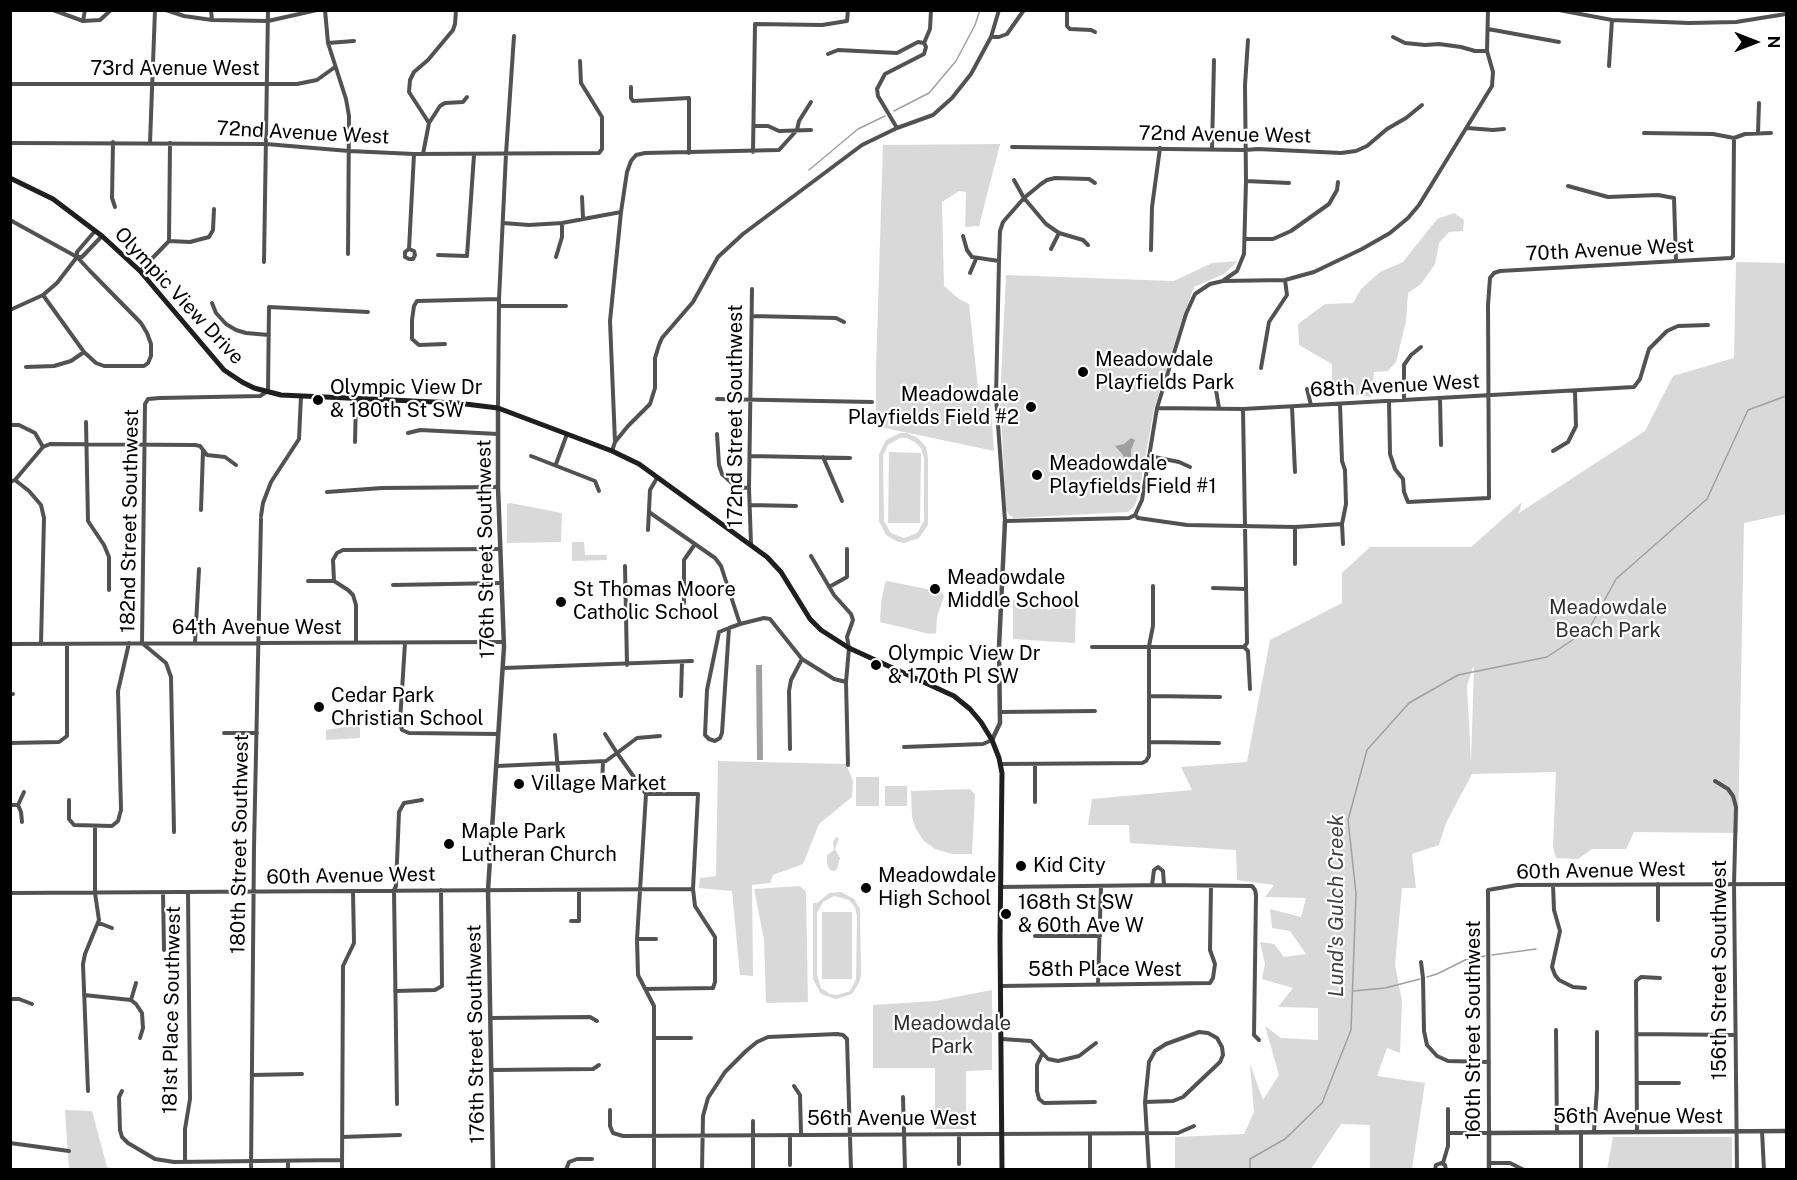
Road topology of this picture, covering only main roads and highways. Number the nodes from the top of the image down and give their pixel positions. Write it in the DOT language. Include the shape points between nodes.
graph roads {
  1 [pos="10,178"];
  2 [pos="1002,1170"];
  1 -- 2 [label="main road, Olympic View Drive" via="53,199 102,236 140,271 224,370 242,382 281,395 498,408 612,451 639,464 767,557 821,630 849,648 954,696 974,713 992,740 1001,764"];
}
